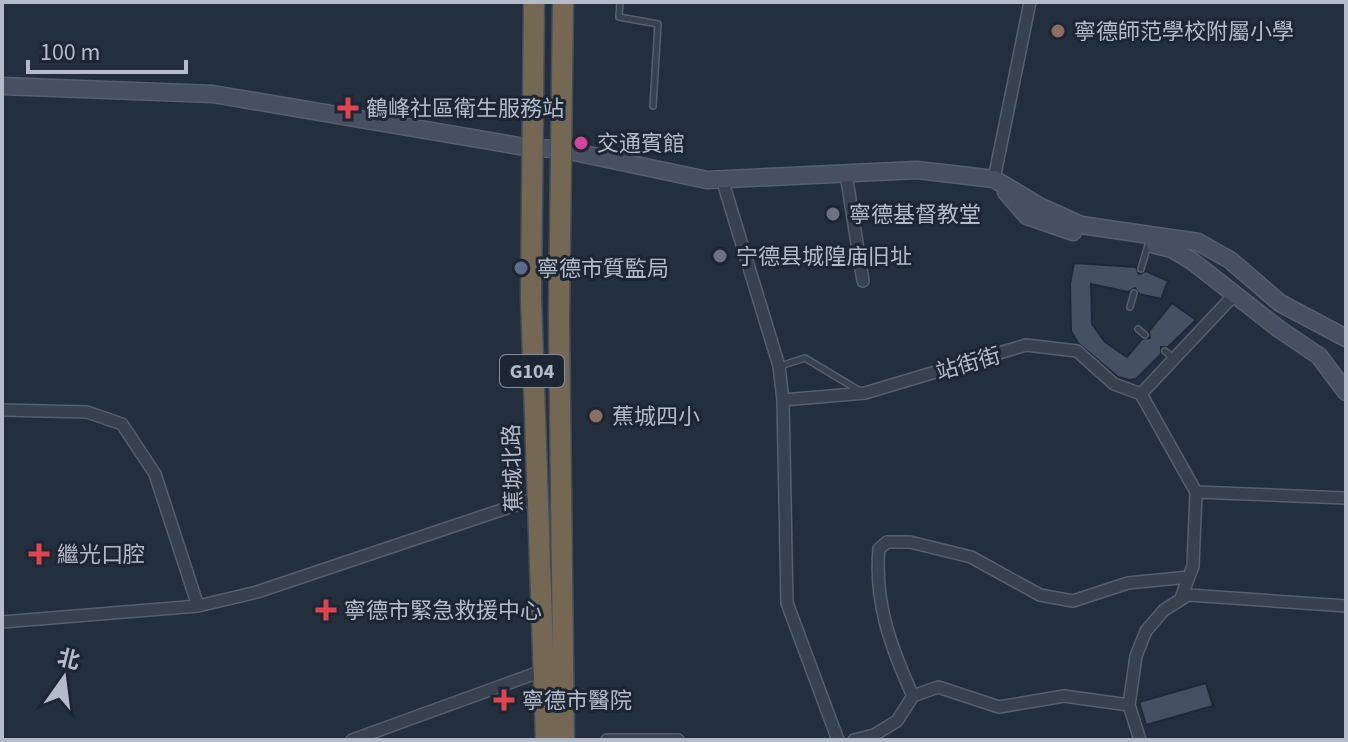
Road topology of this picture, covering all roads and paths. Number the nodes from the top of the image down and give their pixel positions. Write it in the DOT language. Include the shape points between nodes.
graph roads {
  1 [pos="534,2"];
  2 [pos="563,2"];
  3 [pos="620,2"];
  4 [pos="1030,2"];
  5 [pos="2,86"];
  6 [pos="653,106"];
  7 [pos="531,148"];
  8 [pos="560,149"];
  9 [pos="846,174"];
  10 [pos="722,179"];
  11 [pos="994,179"];
  12 [pos="1149,244"];
  13 [pos="1141,269"];
  14 [pos="863,281"];
  15 [pos="1134,293"];
  16 [pos="1235,294"];
  17 [pos="1130,307"];
  18 [pos="1138,329"];
  19 [pos="1145,335"];
  20 [pos="1346,338"];
  21 [pos="779,366"];
  22 [pos="1346,392"];
  23 [pos="865,393"];
  24 [pos="1141,394"];
  25 [pos="783,400"];
  26 [pos="2,410"];
  27 [pos="1196,492"];
  28 [pos="537,498"];
  29 [pos="1346,498"];
  30 [pos="1189,577"];
  31 [pos="1181,598"];
  32 [pos="198,606"];
  33 [pos="1346,606"];
  34 [pos="2,622"];
  35 [pos="542,671"];
  36 [pos="913,696"];
  37 [pos="1129,705"];
  38 [pos="352,740"];
  39 [pos="546,740"];
  40 [pos="564,740"];
  41 [pos="607,740"];
  42 [pos="678,740"];
  43 [pos="838,740"];
  44 [pos="854,740"];
  45 [pos="1140,740"];
  1 -- 7 [label="highway, 蕉城北路 / G104"];
  2 -- 8 [label="highway, G104"];
  3 -- 6 [label="lane" via="619,17 658,24"];
  4 -- 11 [label="street"];
  5 -- 7 [label="street" via="213,94"];
  7 -- 8 [label="street"];
  7 -- 28 [label="highway, 蕉城北路 / G104"];
  8 -- 10 [label="street"];
  8 -- 40 [label="highway, G104"];
  9 -- 10 [label="street"];
  9 -- 11 [label="street" via="917,170"];
  9 -- 14 [label="street"];
  10 -- 21 [label="street"];
  11 -- 12 [label="street" via="1027,216 1081,234"];
  11 -- 20 [label="street" via="1081,225 1198,242 1230,260 1280,303"];
  12 -- 13 [label="lane"];
  12 -- 16 [label="street" via="1172,249"];
  15 -- 17 [label="lane"];
  16 -- 22 [label="street" via="1319,356"];
  16 -- 24 [label="street" via="1169,354"];
  18 -- 19 [label="lane"];
  21 -- 23 [label="lane" via="805,358"];
  21 -- 25 [label="street"];
  23 -- 24 [label="street, 站街街" via="1026,345 1077,351 1114,384"];
  23 -- 25 [label="street, 站街街"];
  24 -- 27 [label="street"];
  25 -- 43 [label="street" via="787,603"];
  26 -- 32 [label="street" via="87,412 122,424 155,474"];
  27 -- 29 [label="street"];
  27 -- 30 [label="street"];
  28 -- 32 [label="street" via="257,592"];
  28 -- 35 [label="highway, 蕉城北路 / G104"];
  30 -- 31 [label="street"];
  30 -- 36 [label="street" via="1128,583 1073,601 1040,595 971,557 910,542 887,542 879,549 881,603 892,651"];
  31 -- 33 [label="street"];
  31 -- 37 [label="street" via="1146,631 1136,656"];
  32 -- 34 [label="street"];
  35 -- 38 [label="street"];
  35 -- 39 [label="highway, 蕉城北路 / G104"];
  36 -- 37 [label="street" via="938,687 999,707 1064,696"];
  36 -- 44 [label="street" via="897,721"];
  37 -- 45 [label="street"];
  41 -- 42 [label="street"];
}
